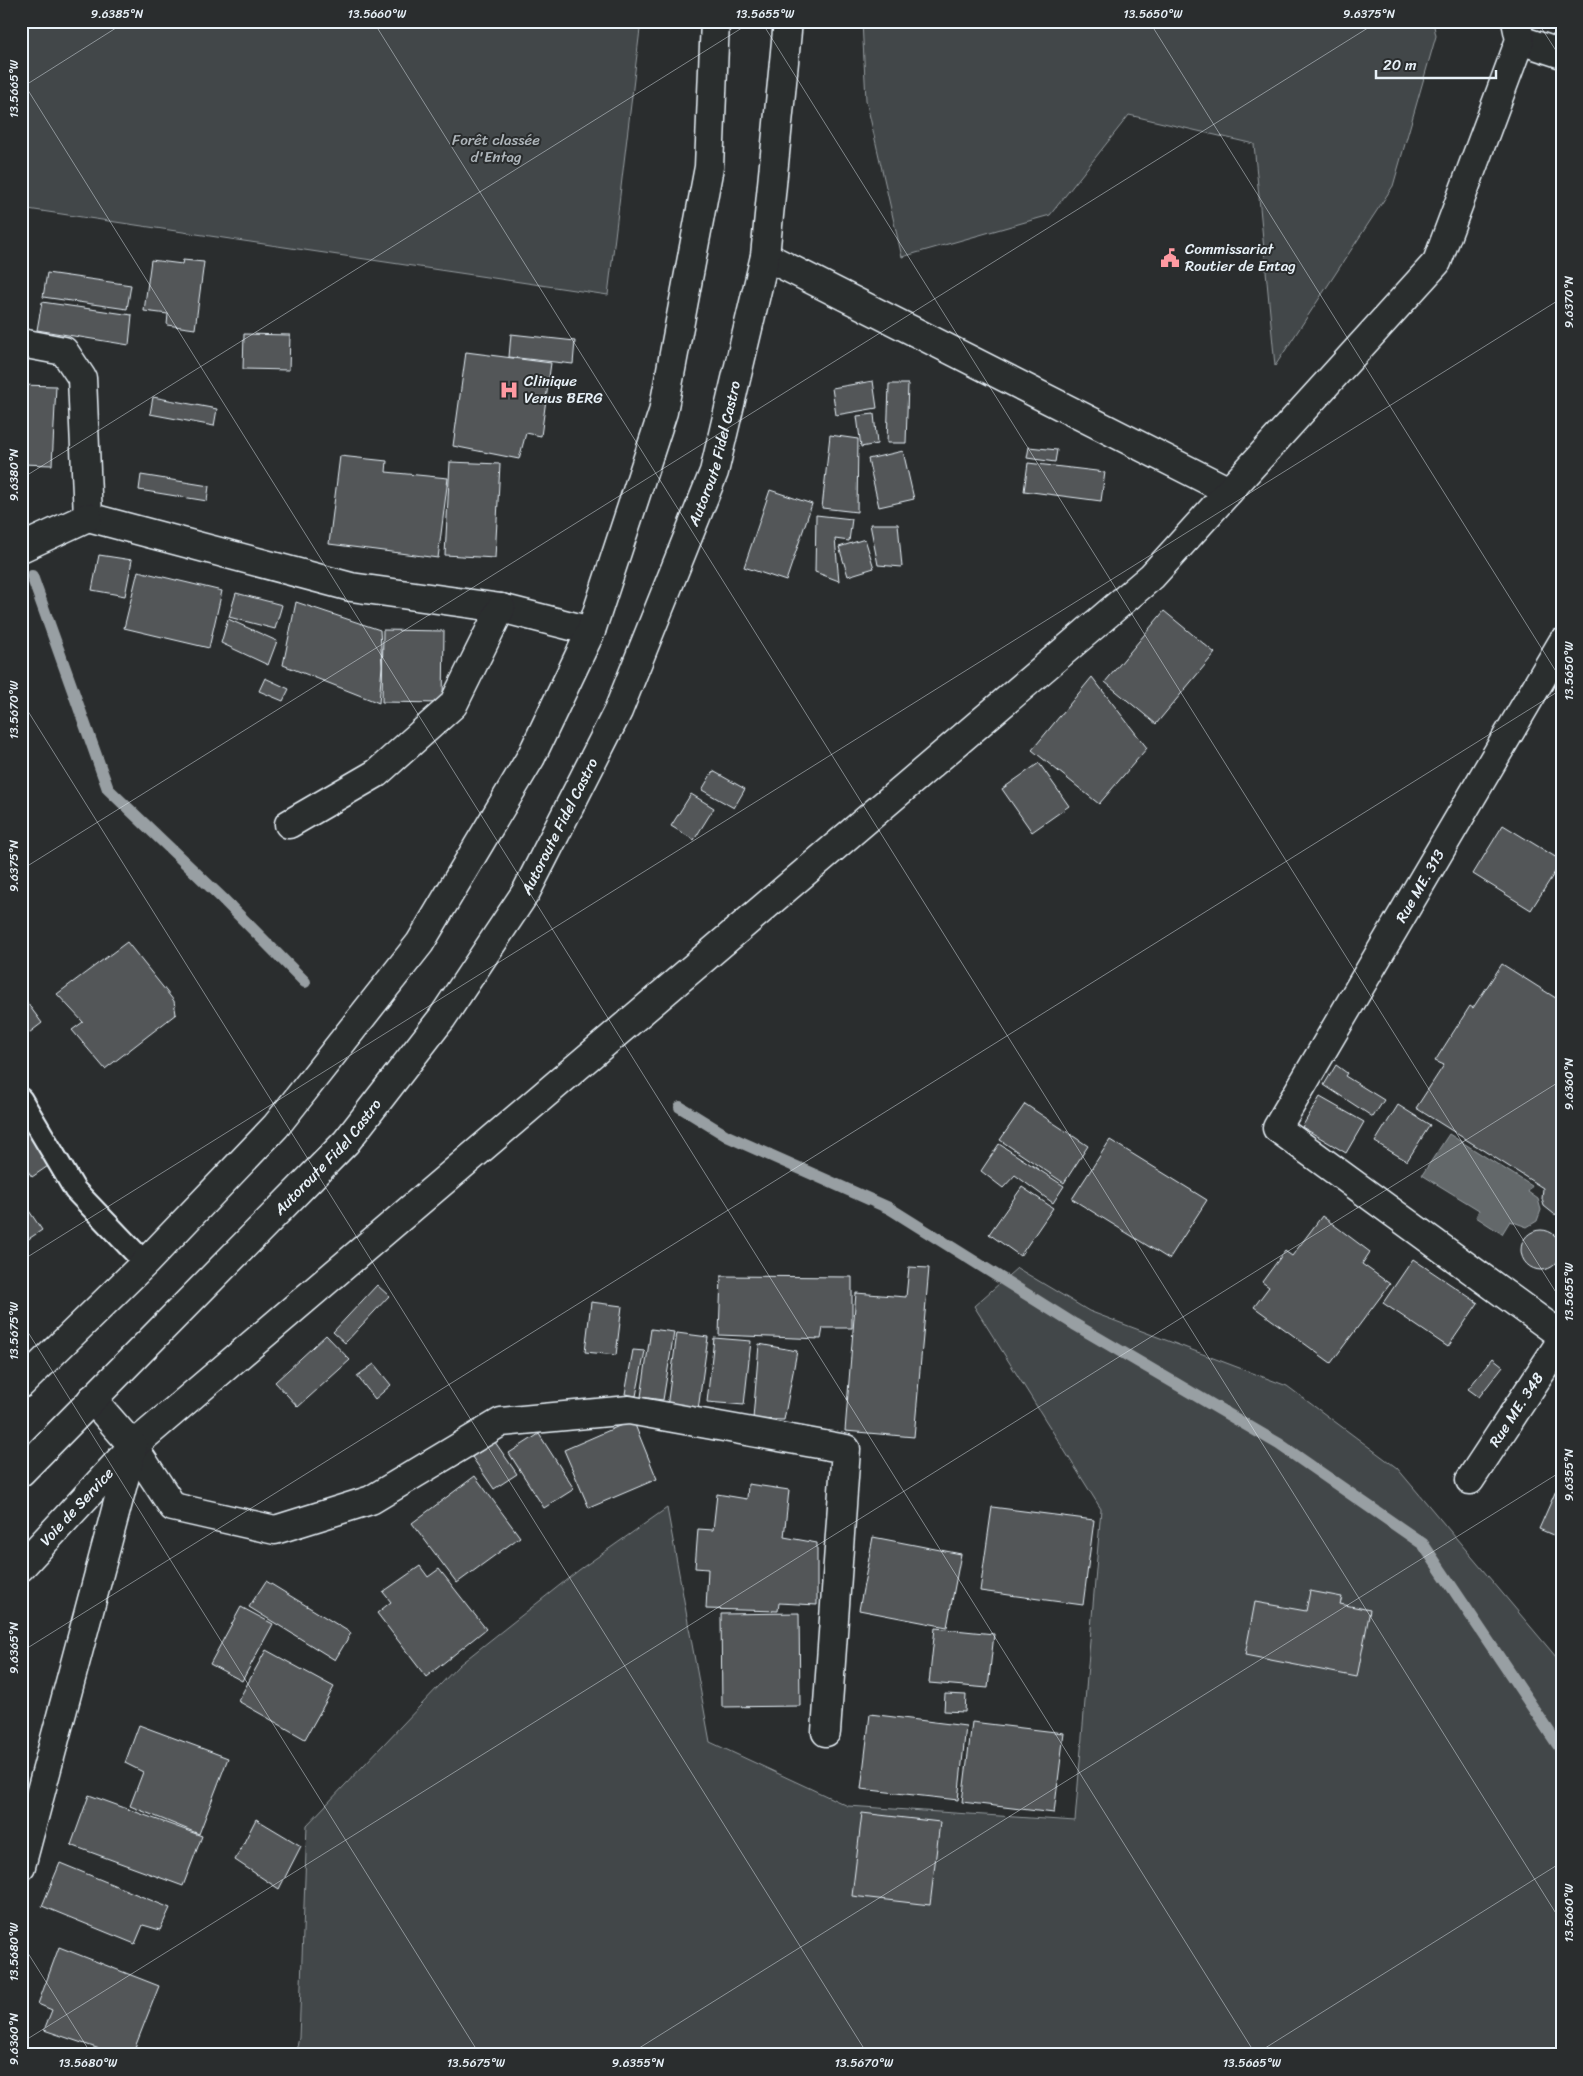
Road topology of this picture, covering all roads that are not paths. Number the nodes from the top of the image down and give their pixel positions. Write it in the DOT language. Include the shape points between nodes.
graph roads {
  1 [pos="715,21"];
  2 [pos="788,21"];
  3 [pos="1518,30"];
  4 [pos="1562,54"];
  5 [pos="765,256"];
  6 [pos="21,343"];
  7 [pos="1229,491"];
  8 [pos="88,517"];
  9 [pos="21,548"];
  10 [pos="500,608"];
  11 [pos="590,631"];
  12 [pos="1562,643"];
  13 [pos="289,824"];
  14 [pos="21,1099"];
  15 [pos="144,1263"];
  16 [pos="1562,1338"];
  17 [pos="21,1384"];
  18 [pos="92,1399"];
  19 [pos="133,1446"];
  20 [pos="21,1472"];
  21 [pos="1470,1480"];
  22 [pos="21,1567"];
  23 [pos="826,1732"];
  24 [pos="21,1866"];
  1 -- 11 [label="main road" via="709,167 663,412"];
  2 -- 5 [label="main road, Autoroute Fidel Castro"];
  3 -- 4 [label="main road"];
  3 -- 7 [label="main road, Voie de Service" via="1437,262"];
  5 -- 7 [label="main road"];
  5 -- 18 [label="main road, Autoroute Fidel Castro" via="714,472 618,711 526,892 442,1018 346,1142"];
  6 -- 8 [label="main road" via="64,350 82,378"];
  7 -- 19 [label="main road, Voie de Service" via="1152,576"];
  8 -- 9 [label="main road"];
  8 -- 10 [label="main road" via="351,587"];
  10 -- 11 [label="main road"];
  10 -- 13 [label="main road" via="453,705 377,773"];
  11 -- 15 [label="main road" via="531,758 420,943 276,1126"];
  12 -- 16 [label="main road, Rue ME. 313" via="1277,1128"];
  14 -- 15 [label="lane" via="75,1190"];
  15 -- 17 [label="main road"];
  16 -- 21 [label="main road, Rue ME. 348"];
  18 -- 19 [label="main road"];
  18 -- 20 [label="main road, Autoroute Fidel Castro"];
  19 -- 22 [label="main road, Voie de Service"];
  19 -- 23 [label="main road" via="173,1507 275,1530 371,1500 501,1422 629,1410 846,1450"];
  19 -- 24 [label="main road"];
}
